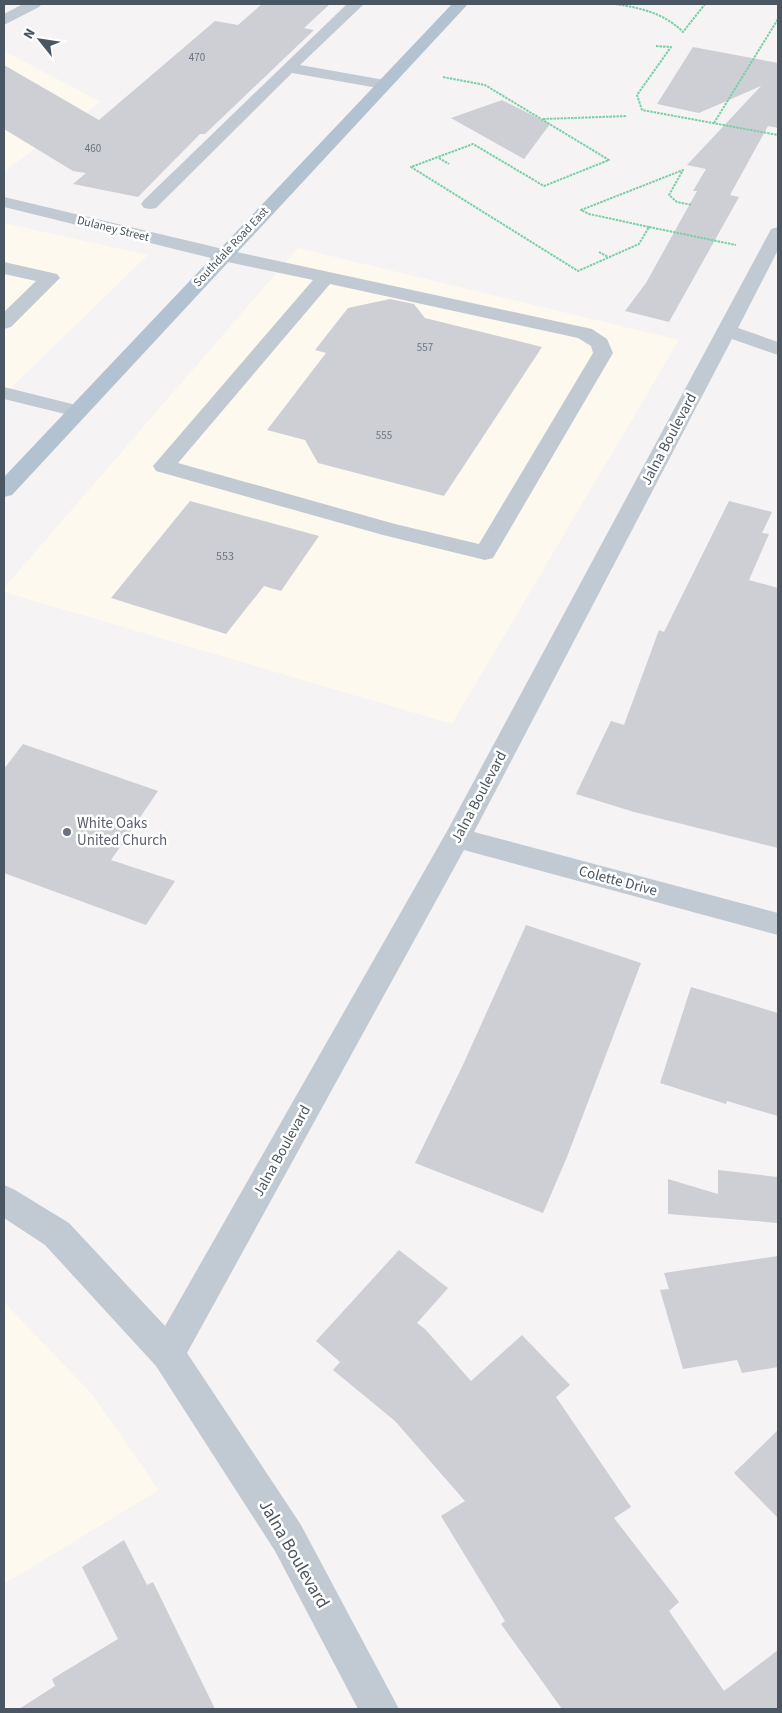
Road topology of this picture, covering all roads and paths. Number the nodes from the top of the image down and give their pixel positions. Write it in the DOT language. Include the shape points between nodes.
graph roads {
  1 [pos="34,4"];
  2 [pos="356,4"];
  3 [pos="460,4"];
  4 [pos="615,4"];
  5 [pos="705,4"];
  6 [pos="4,20"];
  7 [pos="778,20"];
  8 [pos="656,46"];
  9 [pos="288,68"];
  10 [pos="443,76"];
  11 [pos="384,84"];
  12 [pos="627,116"];
  13 [pos="542,120"];
  14 [pos="714,123"];
  15 [pos="778,135"];
  16 [pos="438,157"];
  17 [pos="449,164"];
  18 [pos="4,202"];
  19 [pos="150,204"];
  20 [pos="692,205"];
  21 [pos="649,227"];
  22 [pos="778,233"];
  23 [pos="736,245"];
  24 [pos="599,252"];
  25 [pos="223,255"];
  26 [pos="608,257"];
  27 [pos="4,268"];
  28 [pos="325,278"];
  29 [pos="4,323"];
  30 [pos="726,331"];
  31 [pos="778,349"];
  32 [pos="4,393"];
  33 [pos="77,411"];
  34 [pos="4,490"];
  35 [pos="457,838"];
  36 [pos="778,924"];
  37 [pos="4,1200"];
  38 [pos="168,1354"];
  39 [pos="379,1709"];
  1 -- 6 [label="street"];
  2 -- 9 [label="street"];
  3 -- 11 [label="main road, Southdale Road East"];
  4 -- 5 [label="path" via="662,15 682,32"];
  7 -- 14 [label="path"];
  8 -- 14 [label="path" via="671,48 637,96 642,110"];
  9 -- 11 [label="street"];
  9 -- 19 [label="street"];
  10 -- 13 [label="path" via="485,85"];
  11 -- 25 [label="main road, Southdale Road East"];
  12 -- 13 [label="path"];
  13 -- 16 [label="path" via="609,160 544,186 473,144"];
  14 -- 15 [label="path"];
  16 -- 17 [label="path"];
  16 -- 26 [label="path" via="411,167 578,271"];
  18 -- 25 [label="street, Dulaney Street"];
  20 -- 21 [label="path" via="677,202 669,196 683,170 581,210"];
  21 -- 23 [label="path"];
  21 -- 26 [label="path" via="639,244"];
  22 -- 30 [label="street, Jalna Boulevard"];
  24 -- 26 [label="path"];
  25 -- 28 [label="street, Dulaney Street"];
  25 -- 33 [label="main road, Southdale Road East"];
  27 -- 29 [label="street" via="50,278"];
  28 -- 28 [label="street, Dulaney Street" via="164,466 484,554 603,353 600,343 585,333"];
  30 -- 31 [label="street"];
  30 -- 35 [label="street, Jalna Boulevard"];
  32 -- 33 [label="street"];
  33 -- 34 [label="main road, Southdale Road East"];
  35 -- 36 [label="street, Colette Drive"];
  35 -- 38 [label="street, Jalna Boulevard"];
  37 -- 38 [label="street, Jalna Boulevard" via="57,1234"];
  38 -- 39 [label="street, Jalna Boulevard" via="288,1538"];
}
